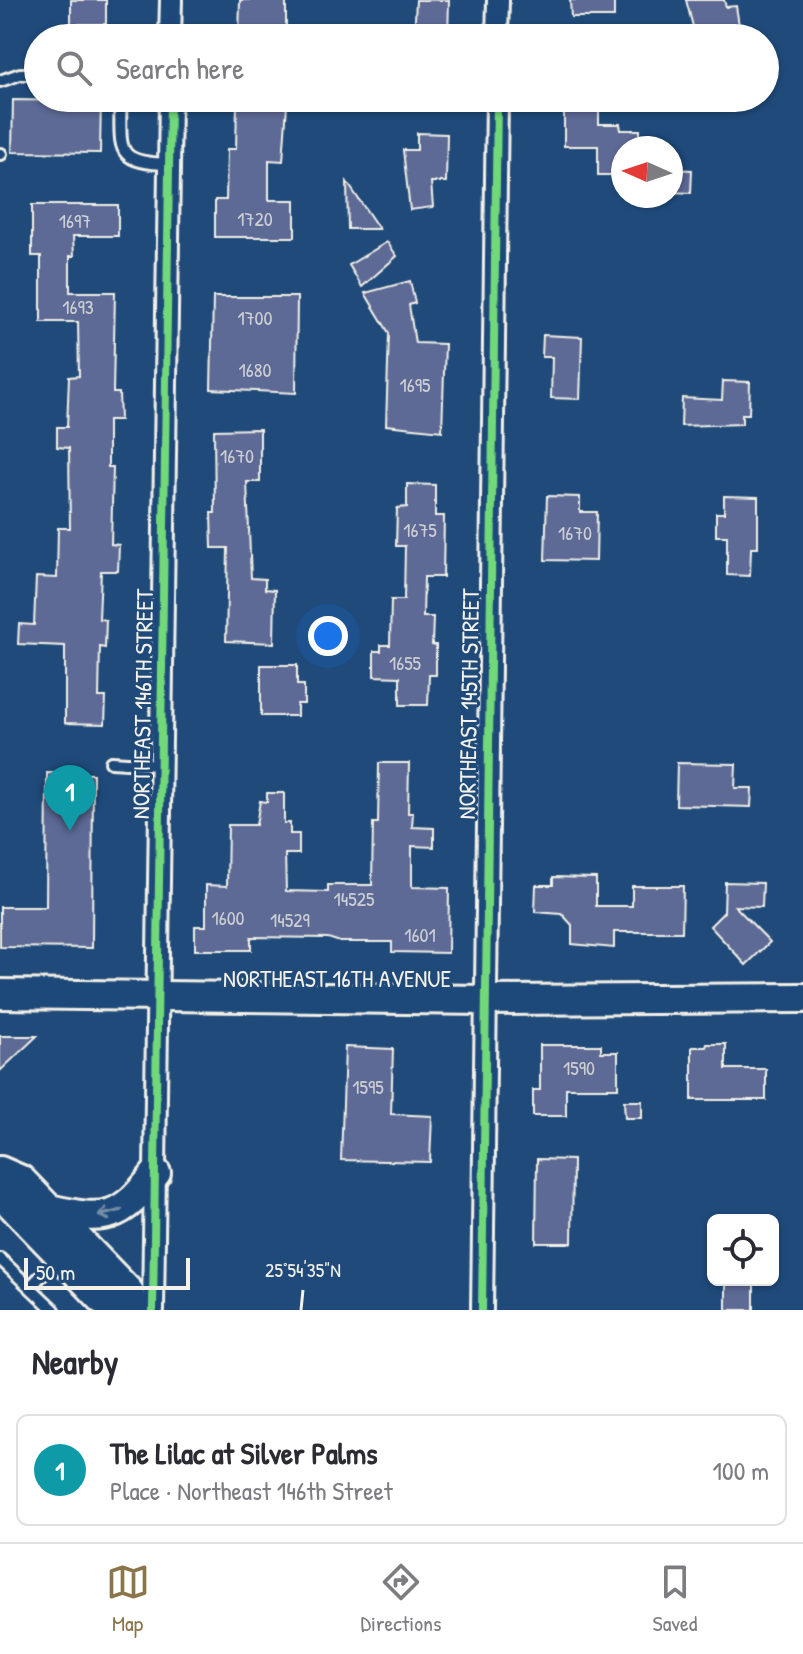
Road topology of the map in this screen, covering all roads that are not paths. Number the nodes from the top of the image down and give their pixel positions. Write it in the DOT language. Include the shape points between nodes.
graph roads {
  1 [pos="171,0"];
  2 [pos="498,0"];
  3 [pos="170,24"];
  4 [pos="497,24"];
  5 [pos="24,74"];
  6 [pos="0,81"];
  7 [pos="121,112"];
  8 [pos="170,112"];
  9 [pos="497,112"];
  10 [pos="170,164"];
  11 [pos="111,762"];
  12 [pos="162,765"];
  13 [pos="0,994"];
  14 [pos="160,998"];
  15 [pos="803,998"];
  16 [pos="485,1000"];
  17 [pos="0,1171"];
  18 [pos="156,1173"];
  19 [pos="0,1181"];
  20 [pos="48,1209"];
  21 [pos="60,1257"];
  22 [pos="0,1259"];
  23 [pos="30,1287"];
  24 [pos="45,1301"];
  25 [pos="35,1310"];
  26 [pos="54,1310"];
  27 [pos="119,1310"];
  28 [pos="132,1310"];
  29 [pos="153,1310"];
  30 [pos="482,1310"];
  1 -- 3 [label="street"];
  2 -- 4 [label="street"];
  5 -- 6 [label="lane"];
  7 -- 10 [label="lane" via="122,149 129,159"];
  8 -- 10 [label="street, NORTHEAST 146TH STREET"];
  9 -- 16 [label="street, NORTHEAST 145TH STREET"];
  10 -- 12 [label="street, NORTHEAST 146TH STREET"];
  11 -- 12 [label="lane"];
  12 -- 14 [label="street, NORTHEAST 146TH STREET"];
  13 -- 14 [label="street, NORTHEAST 16TH AVENUE"];
  14 -- 16 [label="street, NORTHEAST 16TH AVENUE"];
  14 -- 18 [label="street, NORTHEAST 146TH STREET"];
  15 -- 16 [label="street, NORTHEAST 16TH AVENUE"];
  16 -- 30 [label="street, NORTHEAST 145TH STREET"];
  17 -- 20 [label="street" via="21,1180"];
  18 -- 20 [label="street, one-way" via="136,1199 111,1215 87,1218"];
  18 -- 29 [label="street, NORTHEAST 146TH STREET"];
  19 -- 21 [label="street" via="4,1197"];
  20 -- 28 [label="street" via="129,1292"];
  21 -- 23 [label="lane"];
  21 -- 27 [label="street"];
  22 -- 23 [label="lane"];
  23 -- 24 [label="lane"];
  24 -- 25 [label="lane"];
  24 -- 26 [label="lane"];
}
